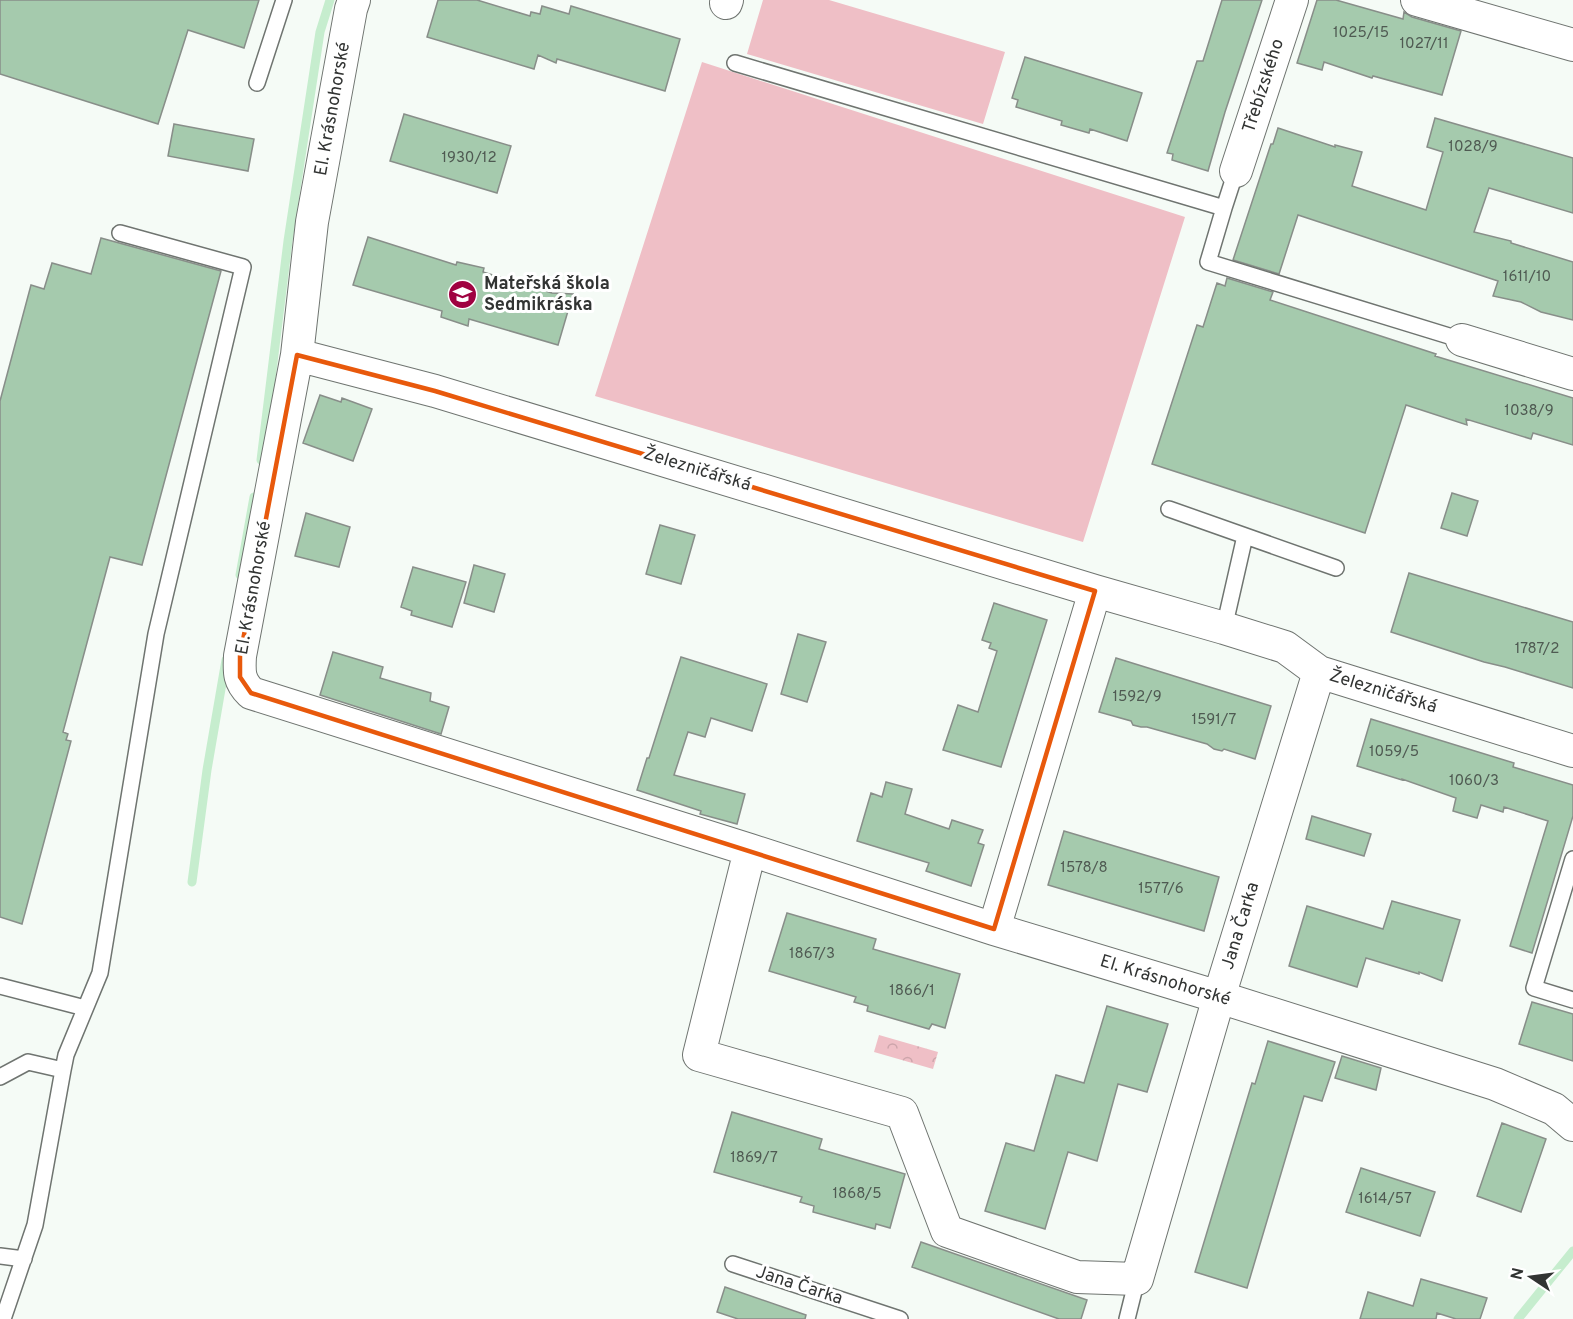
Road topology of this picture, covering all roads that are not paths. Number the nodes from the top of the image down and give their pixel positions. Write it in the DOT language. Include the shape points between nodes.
graph roads {
  1 [pos="284,0"];
  2 [pos="354,0"];
  3 [pos="1292,0"];
  4 [pos="1417,0"];
  5 [pos="1573,45"];
  6 [pos="735,63"];
  7 [pos="257,83"];
  8 [pos="1236,171"];
  9 [pos="1224,208"];
  10 [pos="120,233"];
  11 [pos="1462,340"];
  12 [pos="297,355"];
  13 [pos="1573,374"];
  14 [pos="1169,509"];
  15 [pos="1245,536"];
  16 [pos="1336,568"];
  17 [pos="1095,591"];
  18 [pos="1224,628"];
  19 [pos="1319,672"];
  20 [pos="1573,751"];
  21 [pos="750,850"];
  22 [pos="1573,859"];
  23 [pos="994,930"];
  24 [pos="0,986"];
  25 [pos="1219,998"];
  26 [pos="1573,1000"];
  27 [pos="85,1008"];
  28 [pos="63,1070"];
  29 [pos="0,1077"];
  30 [pos="1573,1125"];
  31 [pos="0,1256"];
  32 [pos="24,1259"];
  33 [pos="733,1264"];
  34 [pos="1137,1279"];
  35 [pos="3,1319"];
  36 [pos="900,1319"];
  37 [pos="1127,1319"];
  1 -- 7 [label="lane"];
  2 -- 12 [label="street, El. Krásnohorské" via="312,222"];
  3 -- 8 [label="street, Třebízského"];
  4 -- 5 [label="street"];
  6 -- 9 [label="lane"];
  8 -- 9 [label="lane"];
  9 -- 11 [label="lane" via="1208,262"];
  10 -- 27 [label="lane" via="243,267 156,634 100,973"];
  11 -- 13 [label="street"];
  12 -- 17 [label="street, Železničářská" via="435,391"];
  12 -- 21 [label="street, El. Krásnohorské" via="240,656 244,686 251,693"];
  14 -- 15 [label="lane"];
  15 -- 16 [label="lane"];
  15 -- 18 [label="lane"];
  17 -- 18 [label="street, Železničářská"];
  17 -- 23 [label="street"];
  18 -- 19 [label="street, Železničářská" via="1285,647"];
  19 -- 20 [label="street, Železničářská"];
  19 -- 25 [label="street, Jana Čarka"];
  21 -- 23 [label="street, El. Krásnohorské"];
  21 -- 34 [label="street" via="699,1054 902,1113 947,1231 1077,1277"];
  22 -- 26 [label="lane" via="1534,988"];
  23 -- 25 [label="street, El. Krásnohorské"];
  24 -- 27 [label="lane"];
  25 -- 30 [label="street, El. Krásnohorské" via="1495,1084 1554,1109"];
  25 -- 34 [label="street, Jana Čarka"];
  27 -- 28 [label="lane"];
  28 -- 29 [label="lane" via="28,1062"];
  28 -- 32 [label="lane" via="35,1225"];
  31 -- 32 [label="lane"];
  32 -- 35 [label="lane"];
  33 -- 36 [label="lane, Jana Čarka"];
  34 -- 37 [label="lane, Jana Čarka"];
}
